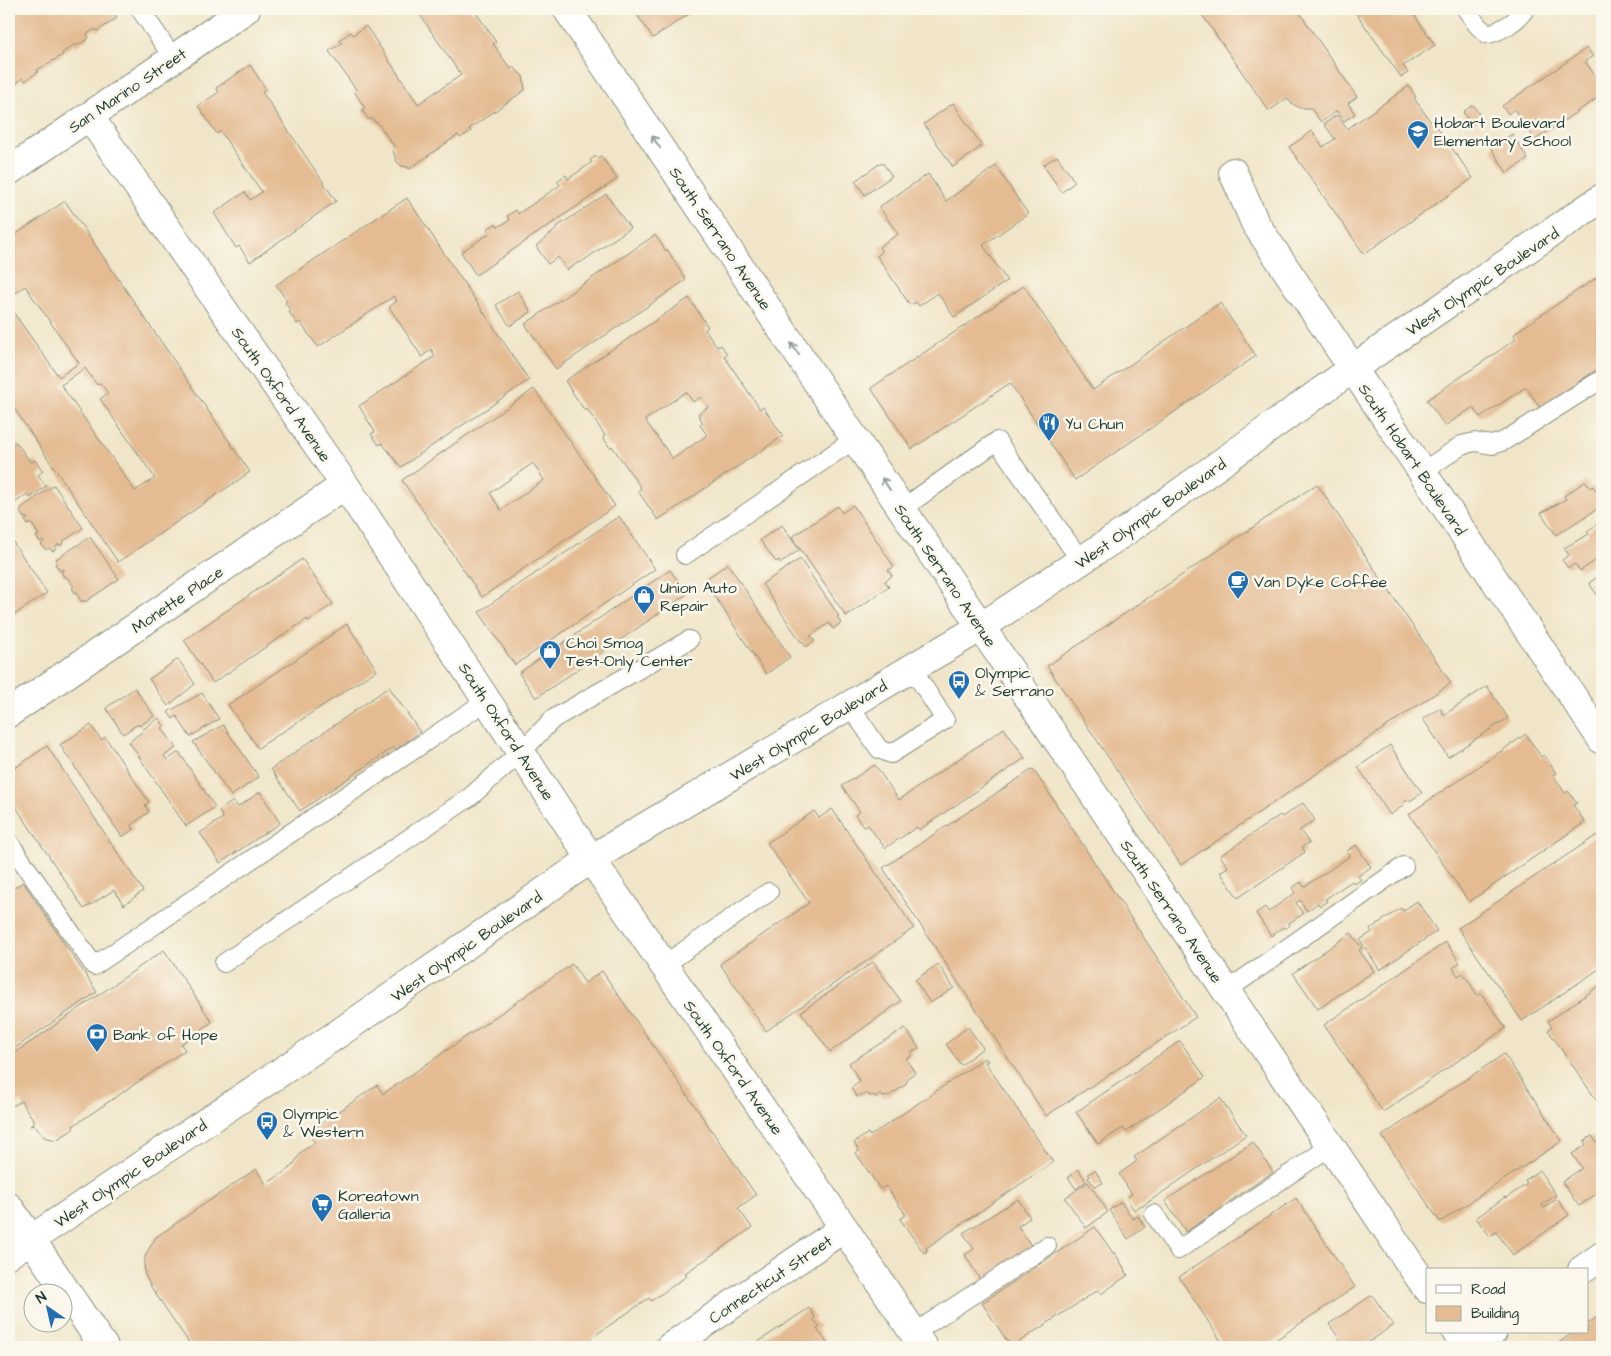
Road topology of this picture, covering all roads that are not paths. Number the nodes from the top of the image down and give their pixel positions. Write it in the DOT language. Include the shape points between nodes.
graph roads {
  1 [pos="140,9"];
  2 [pos="246,9"];
  3 [pos="568,9"];
  4 [pos="1466,9"];
  5 [pos="1525,9"];
  6 [pos="173,58"];
  7 [pos="88,116"];
  8 [pos="9,171"];
  9 [pos="1234,172"];
  10 [pos="1602,198"];
  11 [pos="1352,369"];
  12 [pos="1599,381"];
  13 [pos="856,439"];
  14 [pos="1422,472"];
  15 [pos="345,485"];
  16 [pos="902,509"];
  17 [pos="684,555"];
  18 [pos="1080,561"];
  19 [pos="981,627"];
  20 [pos="689,640"];
  21 [pos="912,668"];
  22 [pos="486,701"];
  23 [pos="850,706"];
  24 [pos="9,713"];
  25 [pos="1602,740"];
  26 [pos="520,752"];
  27 [pos="9,842"];
  28 [pos="591,859"];
  29 [pos="1404,866"];
  30 [pos="769,892"];
  31 [pos="224,963"];
  32 [pos="664,965"];
  33 [pos="1226,991"];
  34 [pos="1331,1146"];
  35 [pos="9,1207"];
  36 [pos="1154,1214"];
  37 [pos="844,1228"];
  38 [pos="1047,1246"];
  39 [pos="20,1247"];
  40 [pos="1602,1256"];
  41 [pos="1585,1268"];
  42 [pos="1426,1288"];
  43 [pos="1457,1334"];
  44 [pos="1489,1334"];
  45 [pos="919,1340"];
  46 [pos="104,1347"];
  47 [pos="670,1347"];
  48 [pos="1466,1347"];
  49 [pos="1471,1347"];
  1 -- 6 [label="lane"];
  2 -- 6 [label="street, San Marino Street"];
  13 -- 3 [label="street, South Serrano Avenue, one-way"];
  4 -- 5 [label="lane" via="1487,34 1495,33 1522,15"];
  6 -- 7 [label="street, San Marino Street"];
  7 -- 8 [label="street, San Marino Street"];
  7 -- 15 [label="street, South Oxford Avenue"];
  9 -- 11 [label="street, South Hobart Boulevard" via="1255,223"];
  10 -- 11 [label="street, West Olympic Boulevard"];
  11 -- 14 [label="street, South Hobart Boulevard"];
  11 -- 18 [label="street, West Olympic Boulevard"];
  12 -- 14 [label="lane" via="1504,441 1492,445 1475,442 1462,445"];
  16 -- 13 [label="street, South Serrano Avenue, one-way"];
  13 -- 17 [label="lane"];
  14 -- 25 [label="street, South Hobart Boulevard"];
  15 -- 22 [label="street, South Oxford Avenue"];
  15 -- 24 [label="street, Monette Place"];
  16 -- 18 [label="lane" via="997,441"];
  16 -- 19 [label="street, South Serrano Avenue"];
  18 -- 19 [label="street, West Olympic Boulevard"];
  19 -- 21 [label="street, West Olympic Boulevard"];
  19 -- 33 [label="street, South Serrano Avenue"];
  20 -- 26 [label="lane" via="553,719"];
  21 -- 23 [label="street, West Olympic Boulevard"];
  21 -- 23 [label="lane" via="945,720 891,754 879,749"];
  22 -- 26 [label="street, South Oxford Avenue"];
  22 -- 27 [label="lane" via="94,966"];
  23 -- 28 [label="street, West Olympic Boulevard"];
  26 -- 28 [label="street, South Oxford Avenue"];
  26 -- 31 [label="lane" via="470,797"];
  28 -- 32 [label="street, South Oxford Avenue"];
  28 -- 39 [label="street, West Olympic Boulevard"];
  29 -- 33 [label="lane"];
  30 -- 32 [label="lane"];
  32 -- 37 [label="street, South Oxford Avenue"];
  33 -- 34 [label="street, South Serrano Avenue"];
  34 -- 36 [label="lane" via="1178,1250"];
  34 -- 42 [label="street, South Serrano Avenue"];
  35 -- 39 [label="street"];
  37 -- 45 [label="street, South Oxford Avenue"];
  37 -- 47 [label="street, Connecticut Street"];
  38 -- 45 [label="lane"];
  39 -- 46 [label="street"];
  40 -- 41 [label="street"];
  43 -- 48 [label="street"];
  44 -- 49 [label="street"];
}
